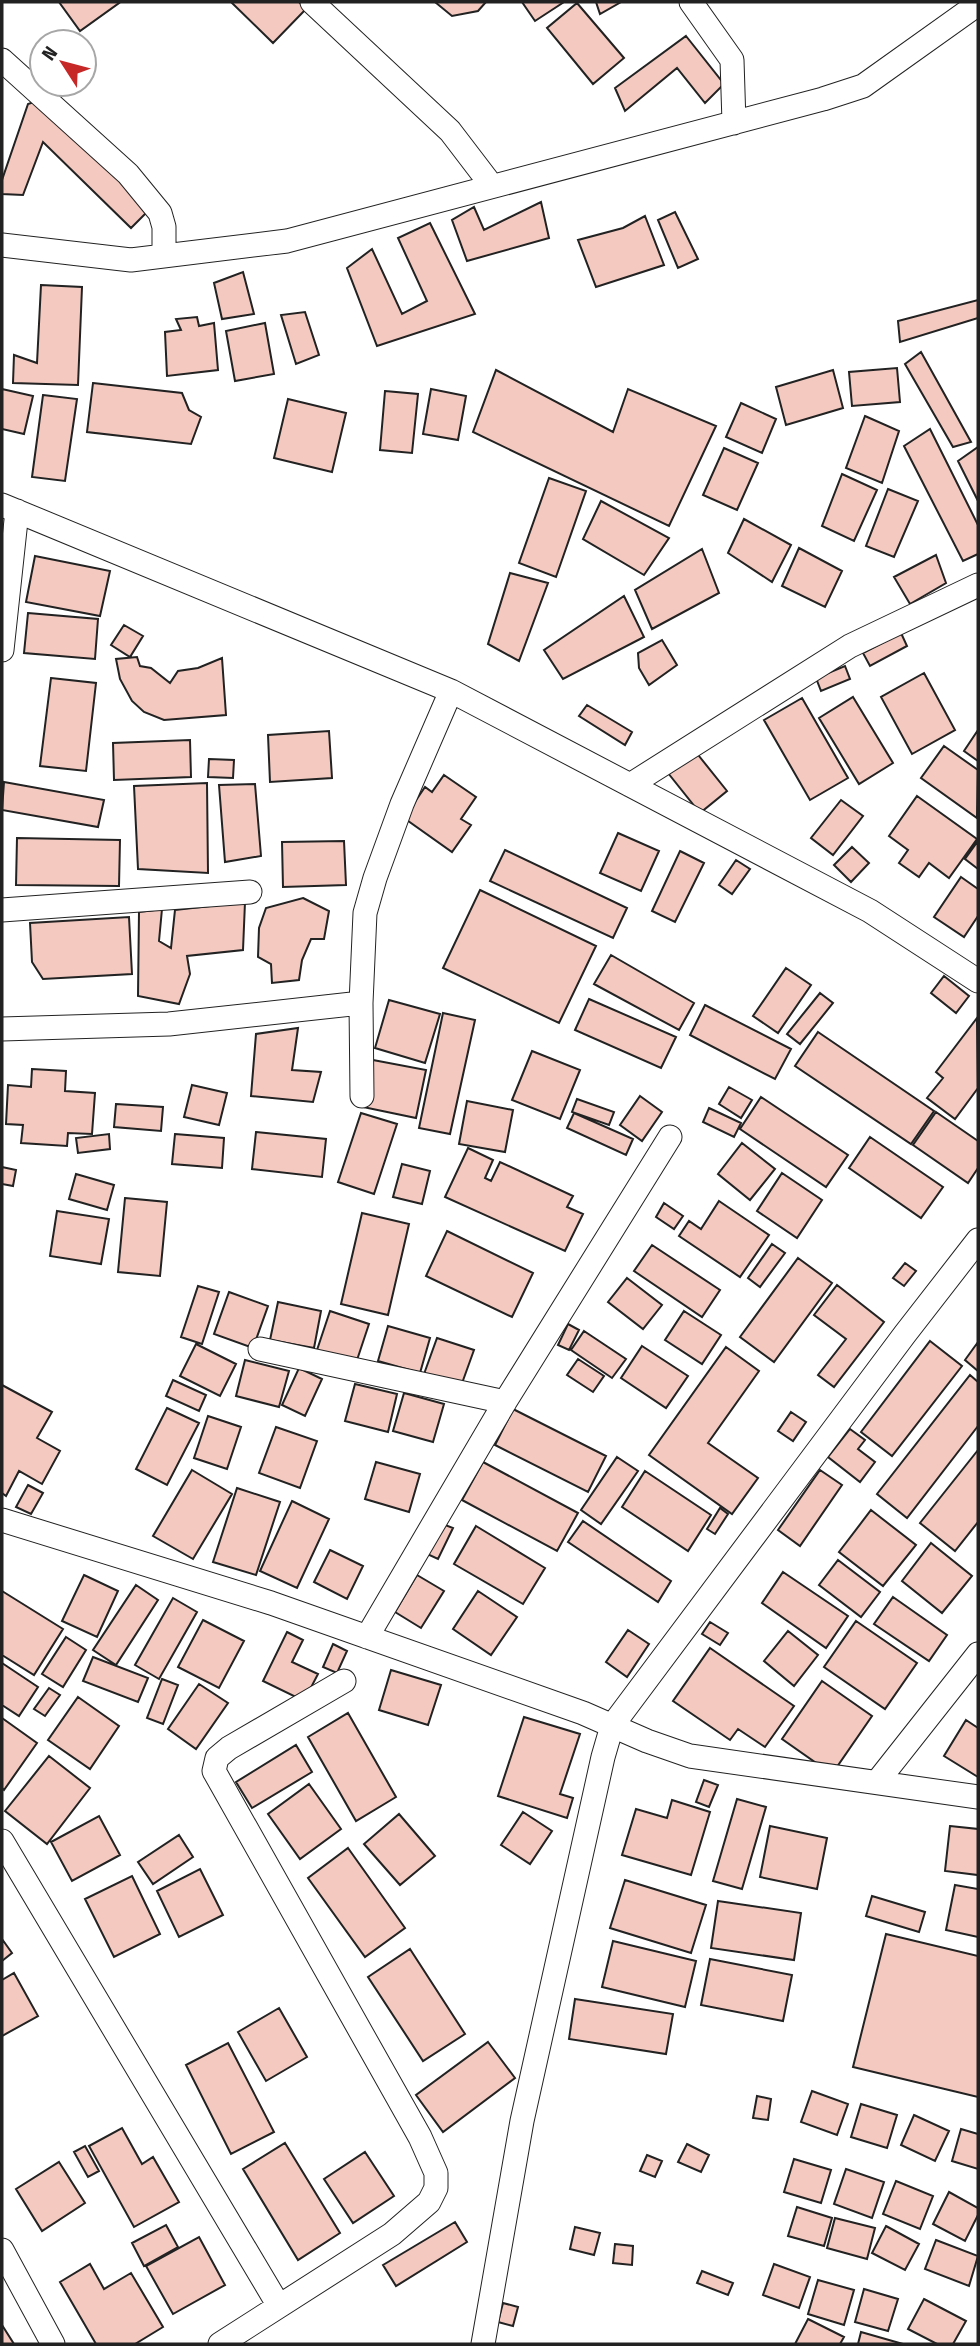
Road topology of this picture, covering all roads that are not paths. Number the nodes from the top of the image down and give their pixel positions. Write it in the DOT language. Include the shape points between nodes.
graph roads {
  1 [pos="312,2"];
  2 [pos="691,2"];
  3 [pos="978,4"];
  4 [pos="2,60"];
  5 [pos="734,123"];
  6 [pos="492,186"];
  7 [pos="2,245"];
  8 [pos="164,254"];
  9 [pos="10,508"];
  10 [pos="978,585"];
  11 [pos="2,650"];
  12 [pos="451,691"];
  13 [pos="629,785"];
  14 [pos="250,892"];
  15 [pos="2,910"];
  16 [pos="978,981"];
  17 [pos="361,1003"];
  18 [pos="2,1029"];
  19 [pos="362,1096"];
  20 [pos="670,1137"];
  21 [pos="978,1240"];
  22 [pos="260,1349"];
  23 [pos="505,1402"];
  24 [pos="2,1520"];
  25 [pos="367,1637"];
  26 [pos="978,1654"];
  27 [pos="344,1681"];
  28 [pos="612,1726"];
  29 [pos="877,1782"];
  30 [pos="978,1797"];
  31 [pos="2,1841"];
  32 [pos="2,2250"];
  33 [pos="279,2306"];
  34 [pos="53,2344"];
  35 [pos="220,2344"];
  36 [pos="483,2344"];
  1 -- 6 [label="street" via="450,131"];
  2 -- 5 [label="street" via="732,60"];
  3 -- 5 [label="street" via="863,86"];
  4 -- 8 [label="street" via="128,174 160,213"];
  5 -- 6 [label="street"];
  6 -- 8 [label="street" via="287,241"];
  7 -- 8 [label="street" via="131,260"];
  9 -- 11 [label="street"];
  9 -- 12 [label="street"];
  10 -- 13 [label="street" via="850,646"];
  12 -- 13 [label="street"];
  12 -- 17 [label="street" via="375,878 365,913"];
  13 -- 16 [label="street" via="870,911"];
  14 -- 15 [label="street"];
  17 -- 18 [label="street" via="169,1024"];
  17 -- 19 [label="street"];
  20 -- 23 [label="street"];
  21 -- 28 [label="street"];
  22 -- 23 [label="street"];
  23 -- 25 [label="street"];
  24 -- 25 [label="street"];
  25 -- 28 [label="street"];
  26 -- 29 [label="street"];
  27 -- 33 [label="street" via="229,1748 217,1758 214,1771 420,2137 436,2173 436,2188 429,2202 392,2234"];
  28 -- 29 [label="street" via="690,1756"];
  28 -- 36 [label="street" via="522,2121"];
  29 -- 30 [label="street"];
  31 -- 33 [label="street"];
  32 -- 34 [label="street"];
  33 -- 35 [label="street"];
}
